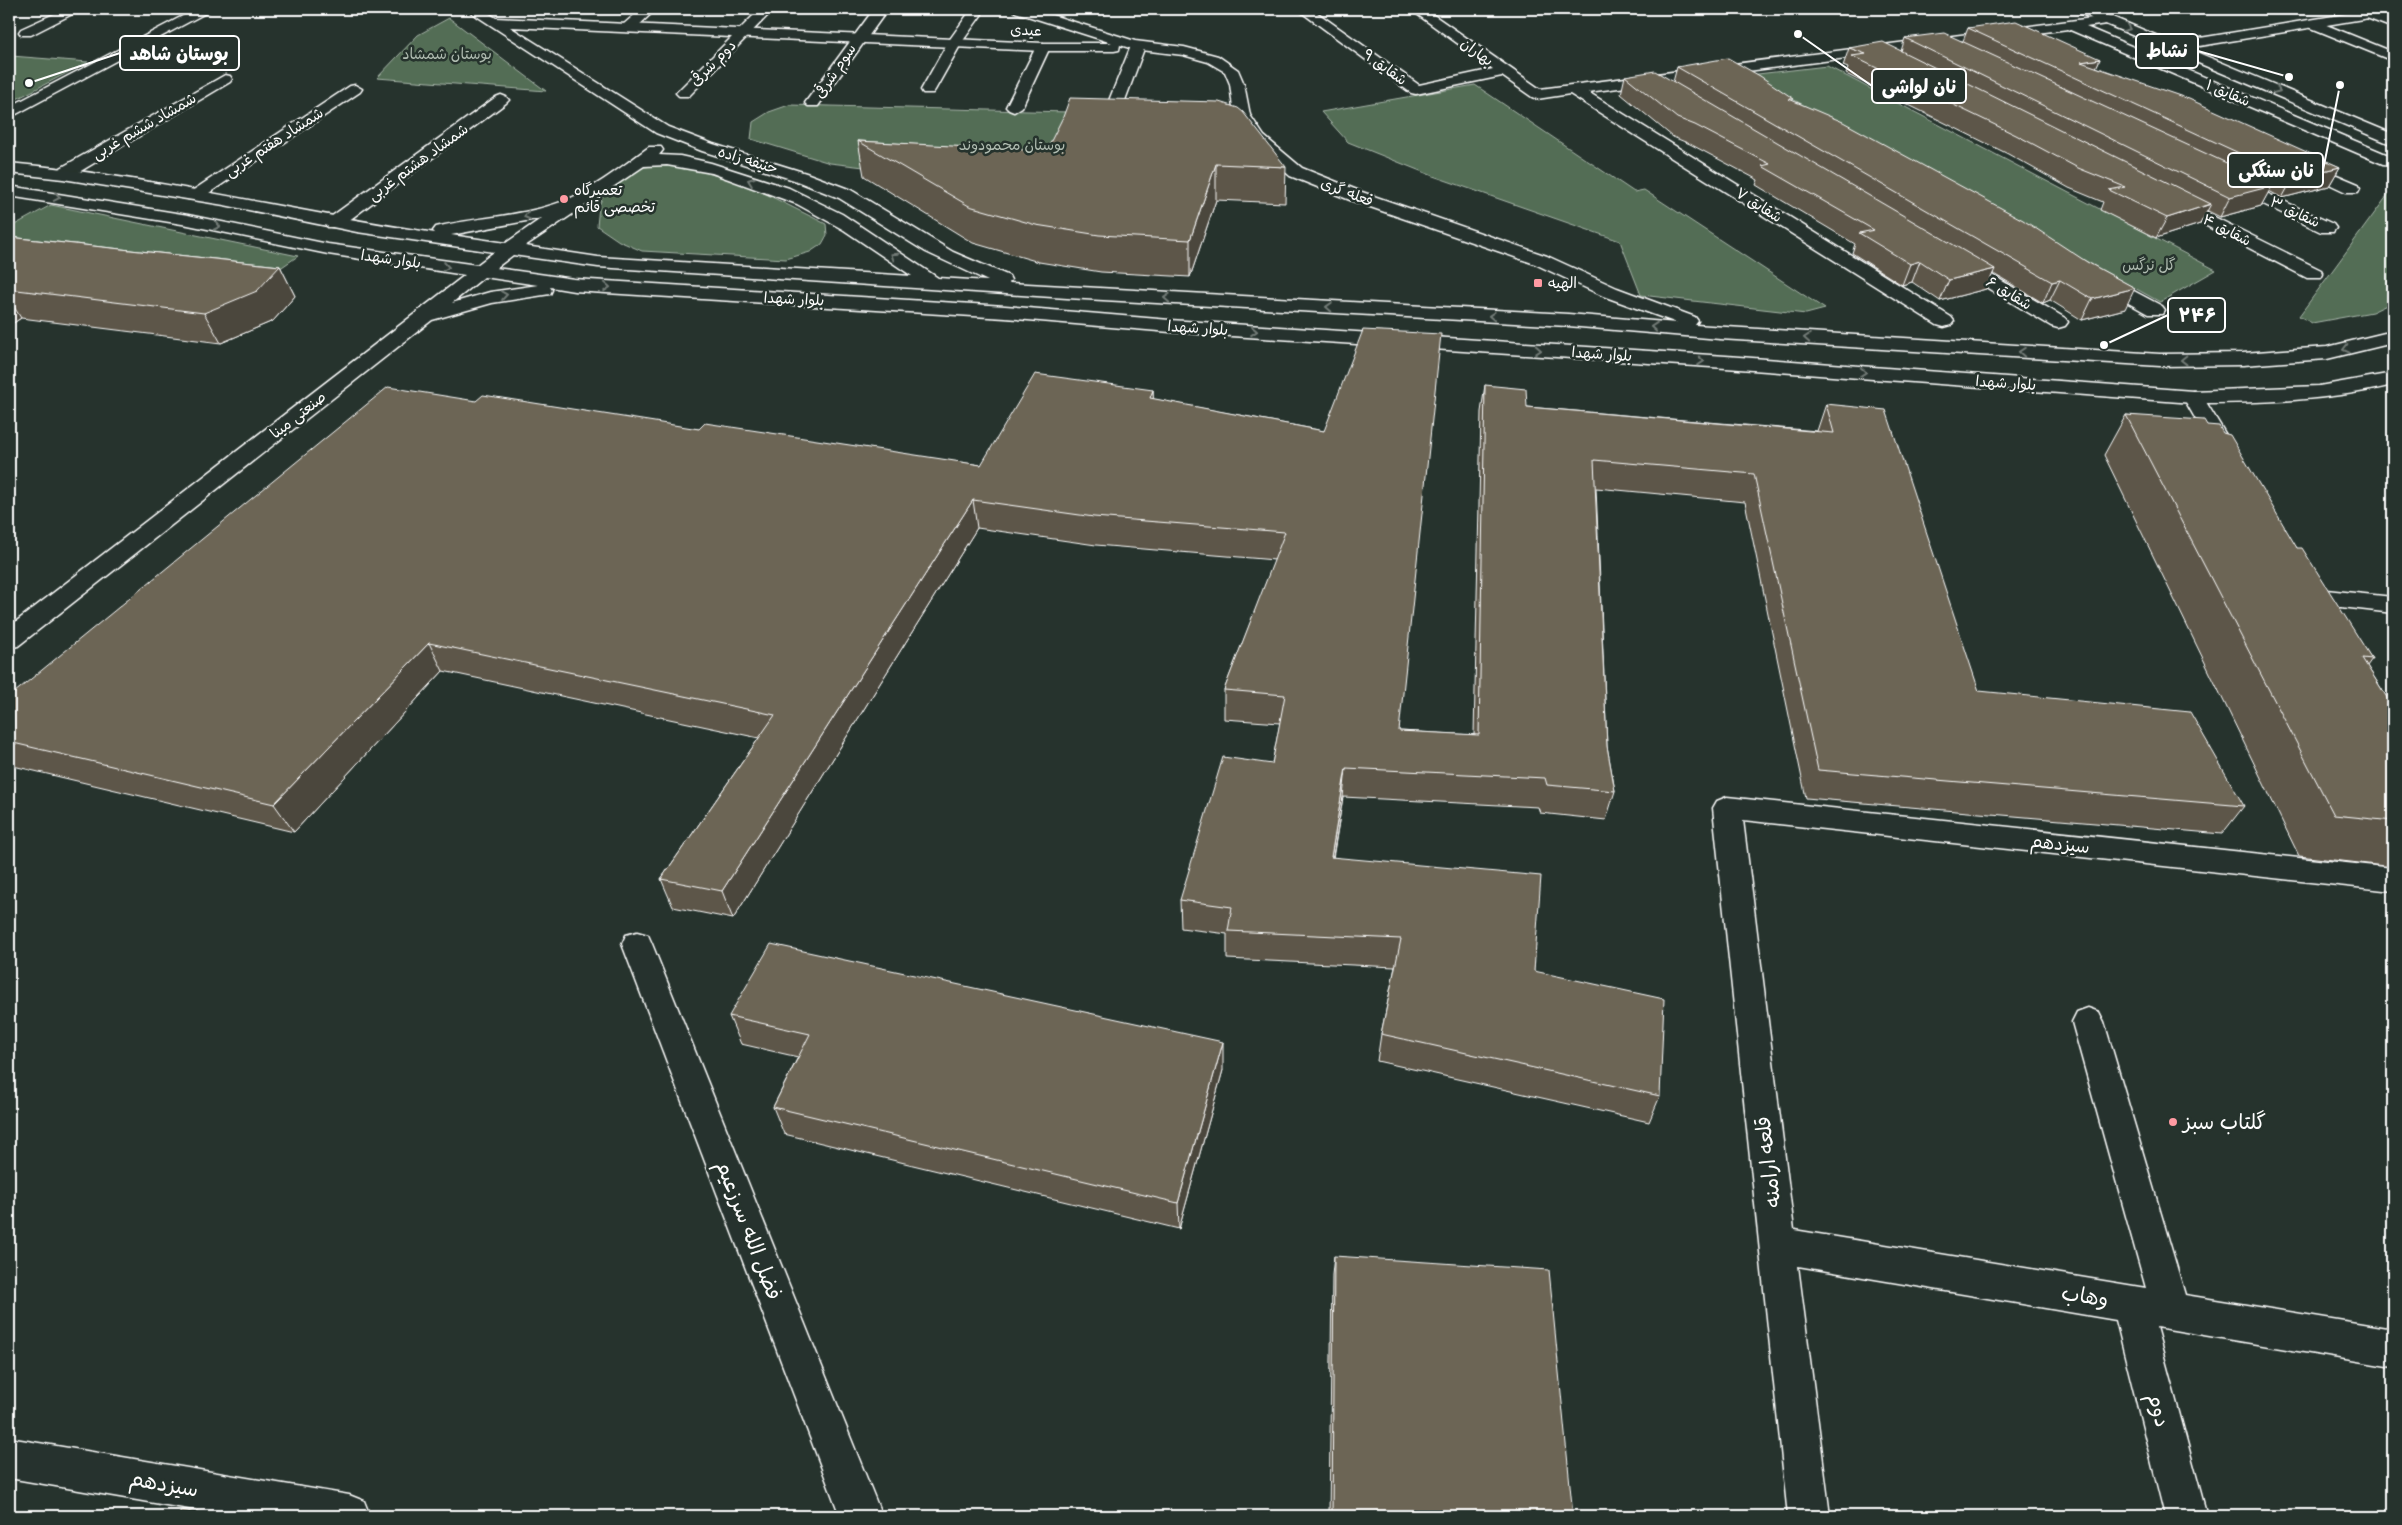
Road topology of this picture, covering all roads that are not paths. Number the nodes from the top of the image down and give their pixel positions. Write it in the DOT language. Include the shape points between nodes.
graph roads {
  1 [pos="75,9"];
  2 [pos="206,9"];
  3 [pos="473,9"];
  4 [pos="648,9"];
  5 [pos="767,9"];
  6 [pos="881,9"];
  7 [pos="1020,9"];
  8 [pos="1304,9"];
  9 [pos="1417,9"];
  10 [pos="2082,9"];
  11 [pos="2393,10"];
  12 [pos="975,14"];
  13 [pos="2112,14"];
  14 [pos="2369,14"];
  15 [pos="497,22"];
  16 [pos="2154,24"];
  17 [pos="2314,24"];
  18 [pos="2393,24"];
  19 [pos="2068,25"];
  20 [pos="629,27"];
  21 [pos="26,32"];
  22 [pos="2010,32"];
  23 [pos="743,33"];
  24 [pos="2182,35"];
  25 [pos="858,38"];
  26 [pos="955,42"];
  27 [pos="1937,42"];
  28 [pos="2200,42"];
  29 [pos="2038,44"];
  30 [pos="1136,46"];
  31 [pos="1043,47"];
  32 [pos="1874,50"];
  33 [pos="2228,54"];
  34 [pos="1964,55"];
  35 [pos="2393,57"];
  36 [pos="1900,64"];
  37 [pos="1726,70"];
  38 [pos="1505,71"];
  39 [pos="225,79"];
  40 [pos="1649,80"];
  41 [pos="1751,84"];
  42 [pos="355,89"];
  43 [pos="928,90"];
  44 [pos="1574,90"];
  45 [pos="684,93"];
  46 [pos="1675,95"];
  47 [pos="2336,98"];
  48 [pos="501,100"];
  49 [pos="812,104"];
  50 [pos="1116,104"];
  51 [pos="2310,104"];
  52 [pos="1014,107"];
  53 [pos="9,114"];
  54 [pos="1231,126"];
  55 [pos="1250,127"];
  56 [pos="676,136"];
  57 [pos="2393,140"];
  58 [pos="2289,159"];
  59 [pos="640,161"];
  60 [pos="2389,161"];
  61 [pos="9,168"];
  62 [pos="63,174"];
  63 [pos="2221,177"];
  64 [pos="2352,188"];
  65 [pos="9,191"];
  66 [pos="2155,193"];
  67 [pos="194,195"];
  68 [pos="590,195"];
  69 [pos="334,223"];
  70 [pos="2327,228"];
  71 [pos="406,234"];
  72 [pos="507,250"];
  73 [pos="1939,252"];
  74 [pos="478,272"];
  75 [pos="2086,272"];
  76 [pos="2314,274"];
  77 [pos="934,284"];
  78 [pos="574,285"];
  79 [pos="1034,290"];
  80 [pos="1610,292"];
  81 [pos="2155,310"];
  82 [pos="423,318"];
  83 [pos="1568,320"];
  84 [pos="1944,321"];
  85 [pos="2058,322"];
  86 [pos="1720,333"];
  87 [pos="2393,337"];
  88 [pos="1726,362"];
  89 [pos="2393,379"];
  90 [pos="2194,397"];
  91 [pos="2238,474"];
  92 [pos="2393,605"];
  93 [pos="2321,621"];
  94 [pos="9,640"];
  95 [pos="1727,808"];
  96 [pos="2393,879"];
  97 [pos="637,944"];
  98 [pos="2088,1022"];
  99 [pos="1777,1245"];
  100 [pos="2131,1304"];
  101 [pos="2171,1311"];
  102 [pos="2393,1348"];
  103 [pos="9,1458"];
  104 [pos="348,1516"];
  105 [pos="861,1516"];
  106 [pos="1809,1516"];
  107 [pos="2186,1516"];
  1 -- 21 [label="street"];
  2 -- 53 [label="street"];
  3 -- 15 [label="street, حنیفه زاده"];
  4 -- 20 [label="street"];
  5 -- 23 [label="street, دوم شرقی"];
  6 -- 25 [label="street, سوم شرقی"];
  7 -- 30 [label="street"];
  8 -- 38 [label="street, شقایق ۹" via="1416,90"];
  9 -- 38 [label="street, بهاران"];
  10 -- 13 [label="street"];
  11 -- 14 [label="street"];
  12 -- 26 [label="street"];
  13 -- 16 [label="street"];
  13 -- 19 [label="street"];
  13 -- 51 [label="street, one-way"];
  14 -- 17 [label="street"];
  14 -- 18 [label="street"];
  15 -- 20 [label="street, عیدی"];
  15 -- 56 [label="street, حنیفه زاده"];
  17 -- 28 [label="street"];
  17 -- 35 [label="street"];
  19 -- 22 [label="street"];
  19 -- 60 [label="street, شقایق ۱"];
  20 -- 23 [label="street, عیدی"];
  22 -- 27 [label="street"];
  22 -- 29 [label="street"];
  23 -- 25 [label="street, عیدی"];
  23 -- 45 [label="street, دوم شرقی"];
  24 -- 28 [label="street"];
  25 -- 26 [label="street, عیدی"];
  25 -- 49 [label="street, سوم شرقی"];
  26 -- 31 [label="street, عیدی"];
  26 -- 43 [label="street"];
  27 -- 32 [label="street"];
  27 -- 34 [label="street"];
  28 -- 33 [label="street"];
  30 -- 31 [label="street, عیدی"];
  30 -- 50 [label="street"];
  30 -- 55 [label="street, فعله گری" via="1184,51 1213,59 1231,70 1237,84 1242,115"];
  31 -- 52 [label="street"];
  32 -- 36 [label="street"];
  32 -- 37 [label="street"];
  37 -- 40 [label="street"];
  37 -- 41 [label="street"];
  38 -- 44 [label="street, بهاران" via="1537,94"];
  39 -- 62 [label="street, شمشاد ششم غربی"];
  40 -- 44 [label="street"];
  40 -- 46 [label="street"];
  42 -- 67 [label="street, شمشاد هفتم غربی"];
  44 -- 84 [label="street, شقایق ۷"];
  47 -- 51 [label="street"];
  48 -- 69 [label="street, شمشاد هشتم غربی"];
  51 -- 57 [label="street"];
  54 -- 55 [label="street"];
  55 -- 80 [label="street, فعله گری" via="1258,139 1296,172 1541,260"];
  56 -- 59 [label="street"];
  56 -- 79 [label="street, حنیفه زاده" via="846,195 911,236 974,270"];
  58 -- 64 [label="street"];
  59 -- 68 [label="street"];
  77 -- 59 [label="street, one-way" via="822,210 778,190 680,159"];
  61 -- 62 [label="street, بلوار شهدا"];
  62 -- 67 [label="street, بلوار شهدا"];
  63 -- 70 [label="street, شقایق ۳"];
  65 -- 74 [label="street, بلوار شهدا, one-way" via="188,220 328,249"];
  66 -- 76 [label="street, شقایق ۴"];
  67 -- 69 [label="street, بلوار شهدا"];
  68 -- 71 [label="street, one-way" via="551,210 509,220"];
  68 -- 72 [label="street, صنعتی مینا"];
  69 -- 71 [label="street, بلوار شهدا"];
  71 -- 72 [label="street, بلوار شهدا"];
  72 -- 74 [label="street, صنعتی مینا"];
  72 -- 77 [label="street, بلوار شهدا" via="598,262"];
  73 -- 85 [label="street, شقایق ۶"];
  74 -- 78 [label="street, بلوار شهدا"];
  74 -- 82 [label="street, صنعتی مینا"];
  75 -- 81 [label="street"];
  77 -- 79 [label="street, بلوار شهدا"];
  82 -- 78 [label="street, one-way" via="490,298"];
  78 -- 88 [label="street, بلوار شهدا, one-way"];
  83 -- 79 [label="street, بلوار شهدا, one-way"];
  80 -- 83 [label="street" via="1605,305 1595,313"];
  80 -- 86 [label="street, فعله گری"];
  82 -- 94 [label="street, صنعتی مینا"];
  86 -- 83 [label="street, بلوار شهدا, one-way"];
  87 -- 86 [label="street, بلوار شهدا, one-way" via="2327,353 2160,360"];
  86 -- 88 [label="street"];
  88 -- 90 [label="street, بلوار شهدا, one-way"];
  89 -- 90 [label="street, بلوار شهدا" via="2320,392"];
  90 -- 91 [label="street"];
  92 -- 93 [label="street" via="2302,587"];
  95 -- 96 [label="street, سیزدهم"];
  95 -- 99 [label="street, قلعه ارامنه"];
  97 -- 105 [label="street, فضل الله سرزعیم"];
  98 -- 101 [label="street"];
  99 -- 100 [label="street, وهاب"];
  99 -- 106 [label="street, قلعه ارامنه"];
  100 -- 101 [label="street, وهاب"];
  100 -- 107 [label="street, دوم"];
  101 -- 102 [label="street, وهاب"];
  103 -- 104 [label="street, سیزدهم"];
}
